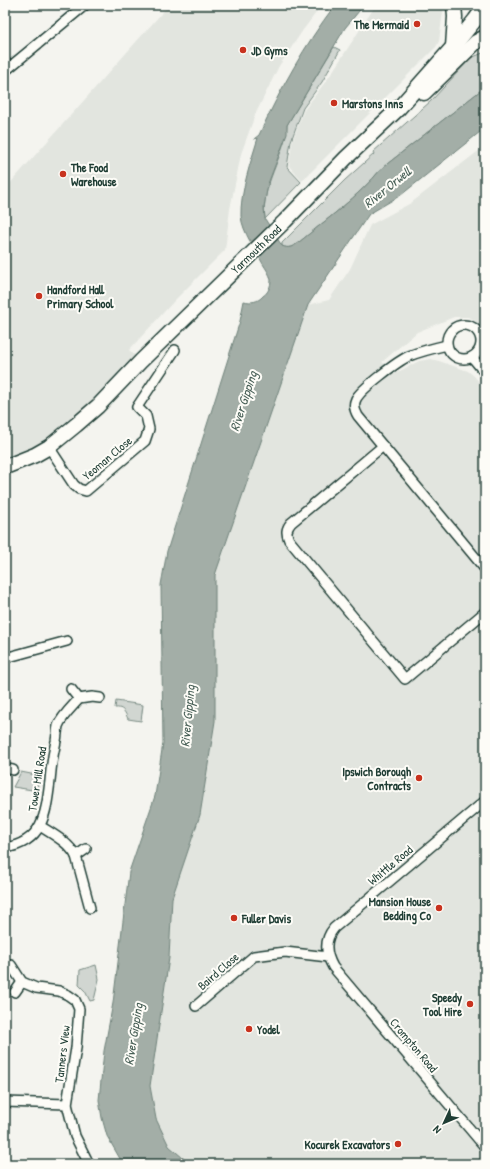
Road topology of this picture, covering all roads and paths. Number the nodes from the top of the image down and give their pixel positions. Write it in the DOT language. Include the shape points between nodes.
graph roads {
  1 [pos="85,5"];
  2 [pos="454,5"];
  3 [pos="482,7"];
  4 [pos="485,36"];
  5 [pos="453,48"];
  6 [pos="5,71"];
  7 [pos="398,109"];
  8 [pos="447,345"];
  9 [pos="175,350"];
  10 [pos="472,357"];
  11 [pos="485,374"];
  12 [pos="383,446"];
  13 [pos="48,447"];
  14 [pos="5,467"];
  15 [pos="485,569"];
  16 [pos="485,612"];
  17 [pos="67,641"];
  18 [pos="5,658"];
  19 [pos="71,689"];
  20 [pos="100,698"];
  21 [pos="79,699"];
  22 [pos="485,801"];
  23 [pos="40,826"];
  24 [pos="5,848"];
  25 [pos="86,849"];
  26 [pos="76,856"];
  27 [pos="90,908"];
  28 [pos="328,957"];
  29 [pos="11,965"];
  30 [pos="22,982"];
  31 [pos="15,992"];
  32 [pos="196,1006"];
  33 [pos="5,1102"];
  34 [pos="67,1104"];
  35 [pos="485,1147"];
  36 [pos="89,1164"];
  1 -- 6 [label="street"];
  2 -- 5 [label="main road" via="456,17"];
  3 -- 5 [label="main road, Yarmouth Road" via="476,20"];
  4 -- 7 [label="main road" via="411,106"];
  5 -- 7 [label="main road, Yarmouth Road"];
  7 -- 13 [label="main road, Yarmouth Road" via="98,406"];
  8 -- 10 [label="street" via="451,353 458,358"];
  8 -- 10 [label="street" via="448,335 455,328 464,325 473,328 480,336 480,346"];
  8 -- 12 [label="street" via="416,353 400,361 357,397 356,412"];
  9 -- 13 [label="street, Yeoman Close" via="137,407 146,416 149,429 145,441 86,491 74,485"];
  10 -- 11 [label="street"];
  12 -- 15 [label="street"];
  12 -- 16 [label="street" via="288,526 286,532 289,540 405,679"];
  13 -- 14 [label="main road, Yarmouth Road"];
  17 -- 18 [label="street"];
  19 -- 21 [label="street"];
  20 -- 21 [label="street"];
  21 -- 23 [label="street, Tower Mill Road" via="58,726 46,811"];
  22 -- 28 [label="street, Whittle Road" via="334,928 326,943"];
  23 -- 24 [label="street, Tower Mill Road" via="23,844"];
  23 -- 26 [label="street" via="66,842"];
  25 -- 26 [label="street"];
  26 -- 27 [label="street"];
  28 -- 32 [label="street, Baird Close" via="285,952 254,956"];
  28 -- 35 [label="street, Crompton Road" via="332,967"];
  29 -- 30 [label="street"];
  30 -- 31 [label="street"];
  30 -- 34 [label="street, Tanners View" via="68,995 75,1000 79,1009"];
  33 -- 34 [label="street"];
  34 -- 36 [label="street, Tanners View" via="75,1136"];
}
